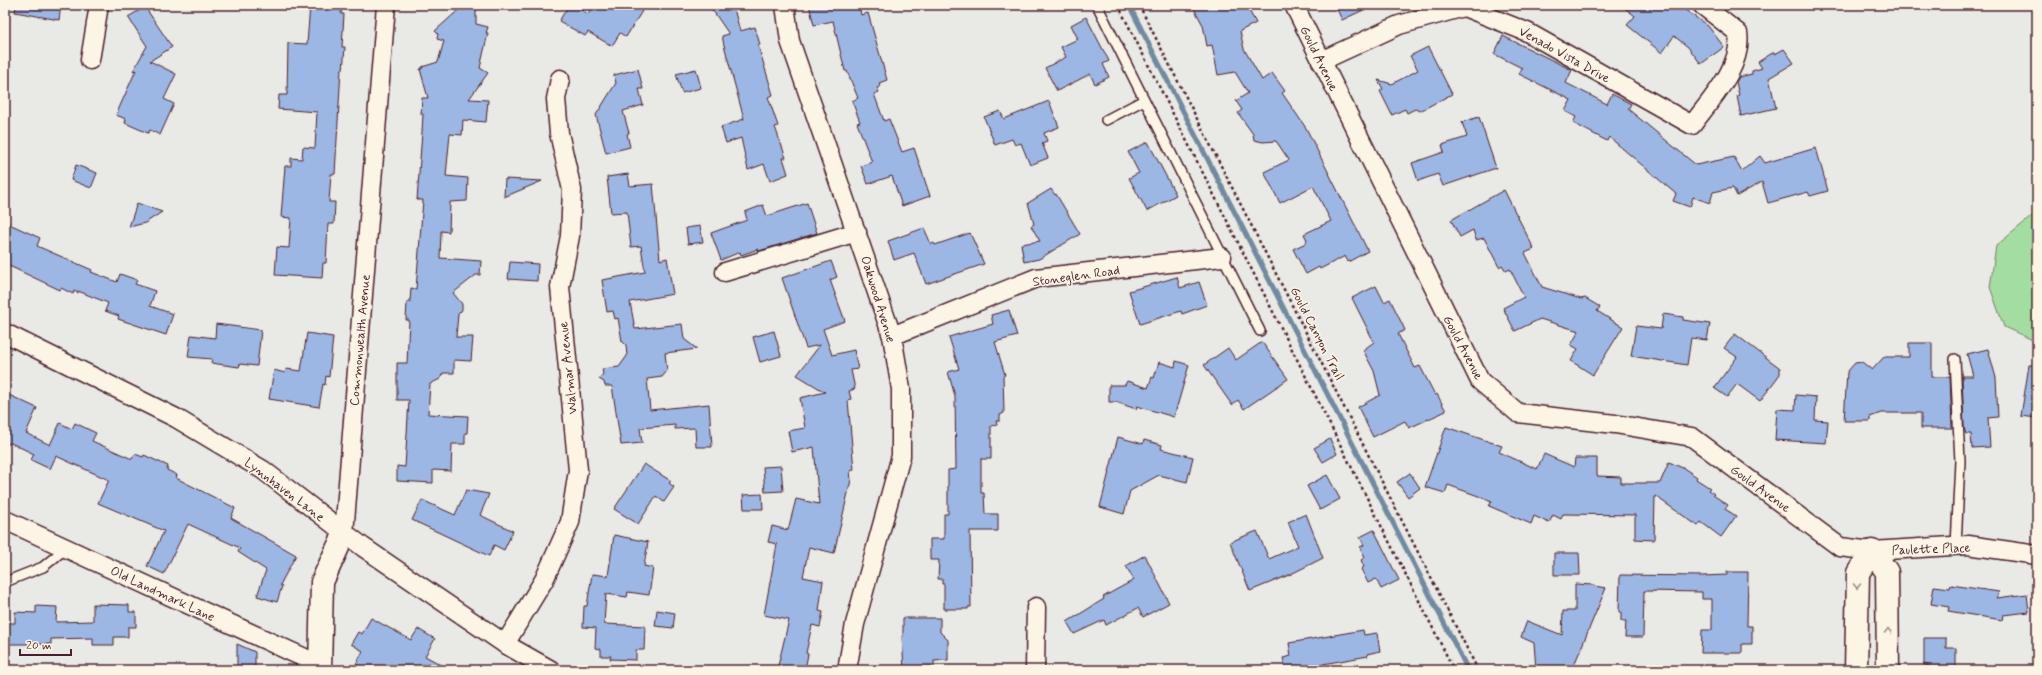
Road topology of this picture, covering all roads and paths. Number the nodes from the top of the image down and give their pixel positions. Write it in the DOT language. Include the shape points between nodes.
graph roads {
  1 [pos="99,5"];
  2 [pos="386,5"];
  3 [pos="784,5"];
  4 [pos="1097,5"];
  5 [pos="1118,5"];
  6 [pos="1139,5"];
  7 [pos="1294,5"];
  8 [pos="1702,5"];
  9 [pos="90,60"];
  10 [pos="1321,61"];
  11 [pos="560,79"];
  12 [pos="1144,100"];
  13 [pos="1106,120"];
  14 [pos="857,232"];
  15 [pos="1222,257"];
  16 [pos="725,272"];
  17 [pos="1260,332"];
  18 [pos="5,333"];
  19 [pos="892,336"];
  20 [pos="1955,359"];
  21 [pos="5,520"];
  22 [pos="344,534"];
  23 [pos="1956,546"];
  24 [pos="66,548"];
  25 [pos="1872,551"];
  26 [pos="2037,555"];
  27 [pos="5,582"];
  28 [pos="1036,607"];
  29 [pos="505,644"];
  30 [pos="320,667"];
  31 [pos="551,670"];
  32 [pos="847,670"];
  33 [pos="1036,670"];
  34 [pos="1454,670"];
  35 [pos="1478,670"];
  36 [pos="1856,670"];
  37 [pos="1888,670"];
  1 -- 9 [label="street"];
  2 -- 22 [label="street, Commonwealth Avenue"];
  3 -- 14 [label="street, Oakwood Avenue" via="790,42"];
  4 -- 12 [label="lane"];
  5 -- 34 [label="path"];
  6 -- 35 [label="path, Gould Canyon Trail"];
  7 -- 10 [label="street, Gould Avenue"];
  8 -- 10 [label="street, Venado Vista Drive" via="1738,33 1740,45 1727,75 1692,125 1527,32 1464,8 1399,25"];
  10 -- 25 [label="street, Gould Avenue" via="1480,382 1518,413 1615,424 1692,437 1840,547"];
  11 -- 29 [label="street, Walmar Avenue" via="556,98 559,132 572,190 570,236 560,287 578,470 570,522 544,580"];
  12 -- 13 [label="lane"];
  12 -- 15 [label="lane"];
  14 -- 16 [label="street"];
  14 -- 19 [label="street, Oakwood Avenue"];
  15 -- 17 [label="lane"];
  15 -- 19 [label="street, Stoneglen Road" via="1036,278"];
  18 -- 22 [label="street, Lynnhaven Lane" via="176,418 263,470"];
  19 -- 32 [label="street, Oakwood Avenue" via="901,389 901,456 855,624"];
  20 -- 23 [label="lane" via="1960,461"];
  21 -- 24 [label="street, Old Landmark Lane"];
  22 -- 29 [label="street, Lynnhaven Lane"];
  22 -- 30 [label="street, Commonwealth Avenue" via="322,582"];
  23 -- 25 [label="street, Paulette Place"];
  23 -- 26 [label="street, Paulette Place" via="1968,545"];
  24 -- 27 [label="lane" via="42,567"];
  24 -- 30 [label="street, Old Landmark Lane"];
  25 -- 36 [label="street, one-way" via="1858,573"];
  37 -- 25 [label="street, one-way" via="1887,572"];
  28 -- 33 [label="street"];
  29 -- 31 [label="street, Lynnhaven Lane"];
}
